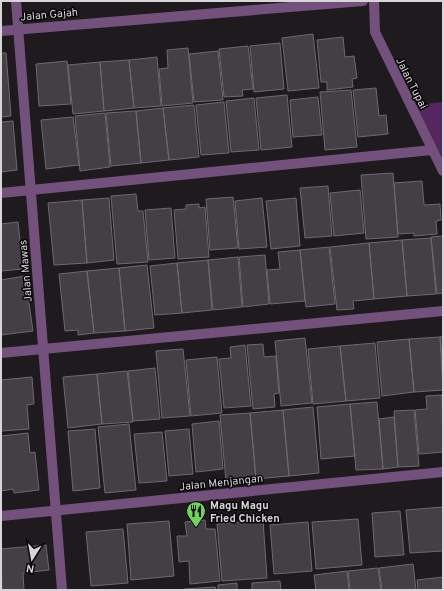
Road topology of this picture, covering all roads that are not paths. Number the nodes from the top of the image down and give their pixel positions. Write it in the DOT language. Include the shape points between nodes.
graph roads {
  1 [pos="16,1"];
  2 [pos="363,1"];
  3 [pos="374,1"];
  4 [pos="18,29"];
  5 [pos="1,31"];
  6 [pos="432,150"];
  7 [pos="443,171"];
  8 [pos="30,190"];
  9 [pos="1,193"];
  10 [pos="443,311"];
  11 [pos="43,350"];
  12 [pos="1,353"];
  13 [pos="443,472"];
  14 [pos="56,511"];
  15 [pos="1,516"];
  16 [pos="62,590"];
  1 -- 4 [label="street, Jalan Mawas"];
  2 -- 4 [label="street, Jalan Gajah"];
  3 -- 6 [label="street, Jalan Tupai" via="374,32"];
  4 -- 5 [label="street, Jalan Gajah"];
  4 -- 8 [label="street, Jalan Mawas"];
  6 -- 7 [label="street, Jalan Tupai"];
  6 -- 8 [label="street"];
  8 -- 9 [label="street"];
  8 -- 11 [label="street, Jalan Mawas"];
  10 -- 11 [label="street"];
  11 -- 12 [label="street"];
  11 -- 14 [label="street, Jalan Mawas"];
  13 -- 14 [label="street, Jalan Menjangan"];
  14 -- 15 [label="street, Jalan Menjangan"];
  14 -- 16 [label="street, Jalan Mawas"];
}
